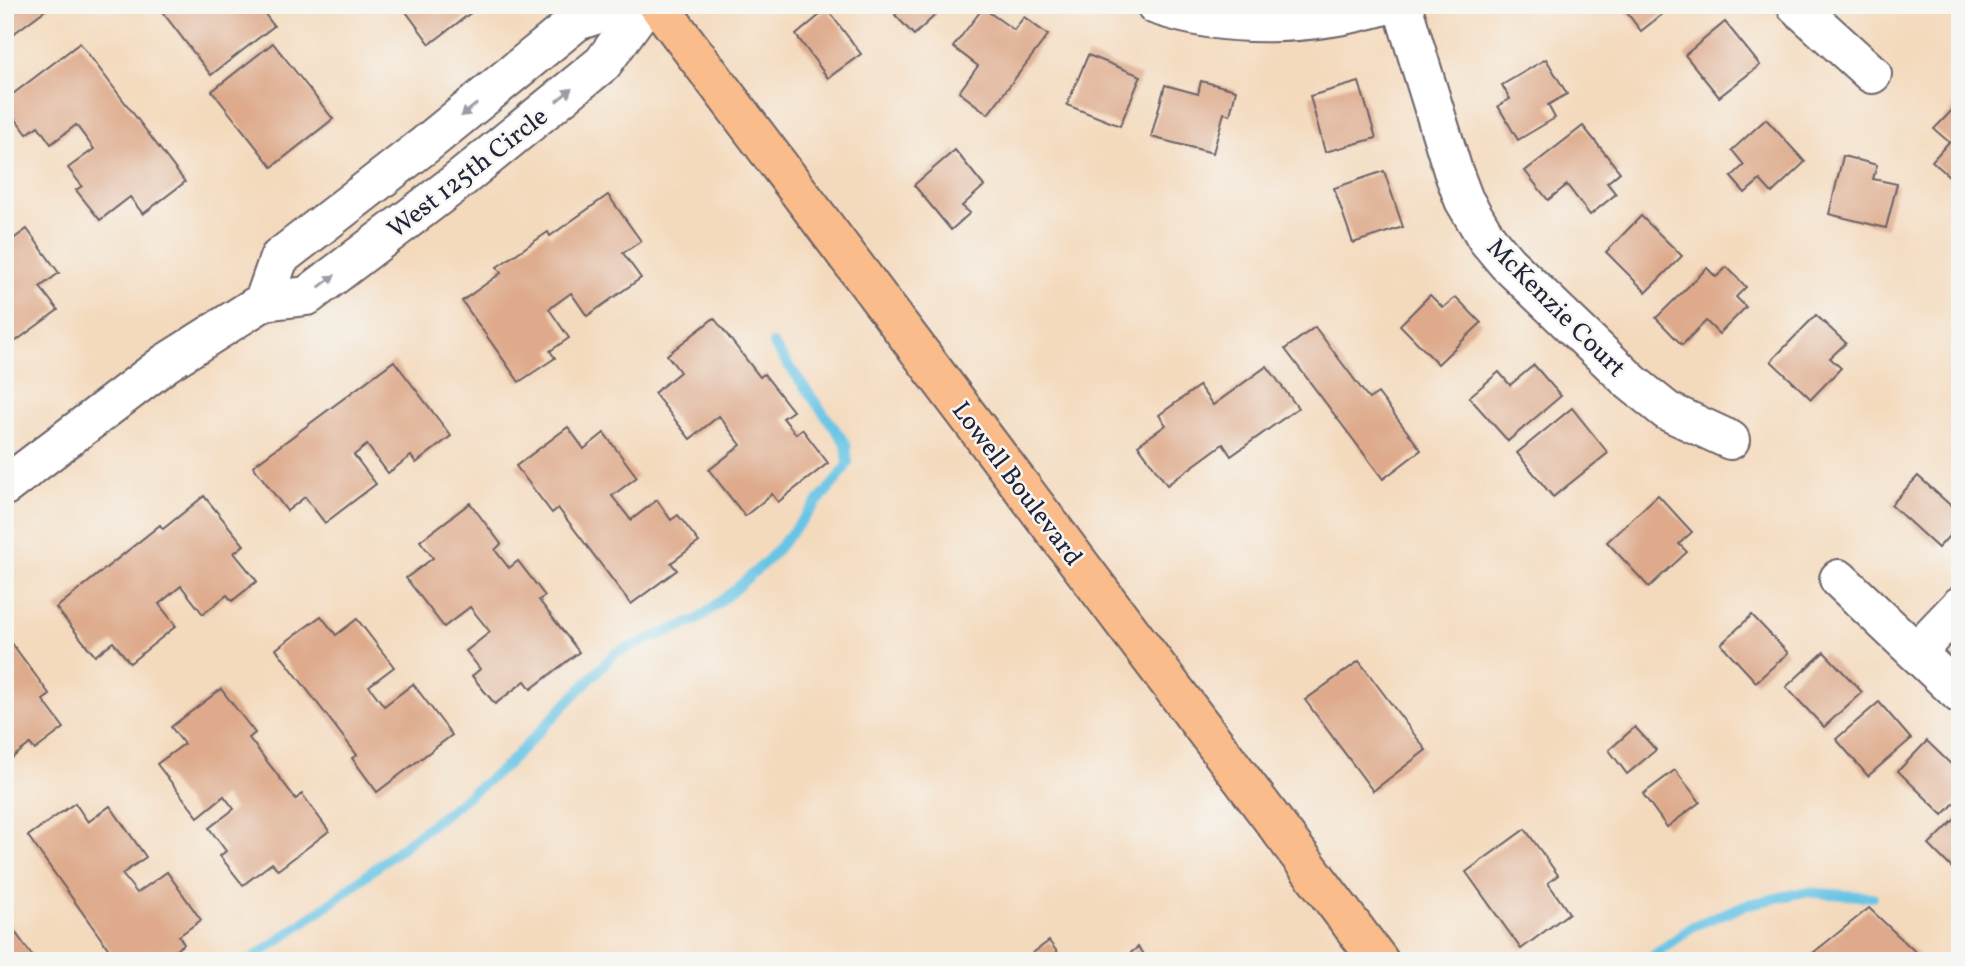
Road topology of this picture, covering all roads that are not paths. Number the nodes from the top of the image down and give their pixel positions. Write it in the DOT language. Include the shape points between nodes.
graph roads {
  1 [pos="625,5"];
  2 [pos="645,5"];
  3 [pos="658,5"];
  4 [pos="1156,5"];
  5 [pos="1385,5"];
  6 [pos="1402,5"];
  7 [pos="1796,5"];
  8 [pos="1872,74"];
  9 [pos="264,301"];
  10 [pos="1730,440"];
  11 [pos="5,486"];
  12 [pos="1839,579"];
  13 [pos="1960,606"];
  14 [pos="1916,652"];
  15 [pos="1960,694"];
  16 [pos="1379,961"];
  1 -- 9 [label="street, West 125th Circle, one-way" via="577,21 279,258"];
  9 -- 2 [label="street, West 125th Circle, one-way" via="307,296 457,182 603,62"];
  3 -- 16 [label="main road, Lowell Boulevard"];
  4 -- 5 [label="street" via="1257,21 1307,20"];
  6 -- 10 [label="street, McKenzie Court" via="1453,171 1487,239 1631,382 1667,411"];
  7 -- 8 [label="street"];
  9 -- 11 [label="street, West 125th Circle" via="166,363"];
  12 -- 14 [label="street"];
  13 -- 14 [label="street"];
  14 -- 15 [label="street"];
}
